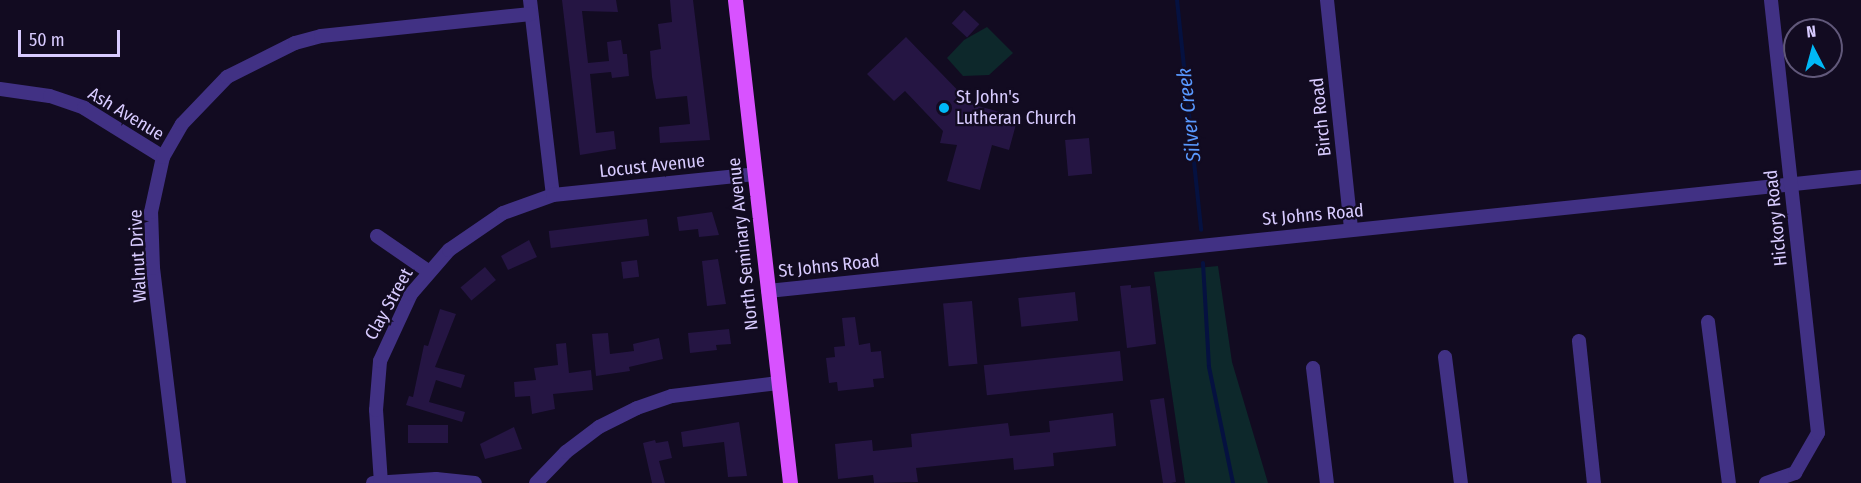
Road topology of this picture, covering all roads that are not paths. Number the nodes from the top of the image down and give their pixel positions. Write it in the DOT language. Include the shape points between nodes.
graph roads {
  1 [pos="735,0"];
  2 [pos="1327,0"];
  3 [pos="1771,0"];
  4 [pos="530,7"];
  5 [pos="0,89"];
  6 [pos="163,157"];
  7 [pos="755,174"];
  8 [pos="1861,177"];
  9 [pos="1790,185"];
  10 [pos="553,195"];
  11 [pos="1351,230"];
  12 [pos="377,236"];
  13 [pos="428,271"];
  14 [pos="768,291"];
  15 [pos="1708,322"];
  16 [pos="1579,341"];
  17 [pos="1446,357"];
  18 [pos="1313,368"];
  19 [pos="778,382"];
  20 [pos="178,483"];
  21 [pos="378,483"];
  22 [pos="475,483"];
  23 [pos="536,483"];
  24 [pos="790,483"];
  25 [pos="1327,483"];
  26 [pos="1461,483"];
  27 [pos="1594,483"];
  28 [pos="1729,483"];
  29 [pos="1766,483"];
  1 -- 7 [label="main road, North Seminary Avenue"];
  2 -- 11 [label="street, Birch Road"];
  3 -- 9 [label="street, Hickory Road"];
  4 -- 6 [label="street, Walnut Drive" via="295,43 256,60 220,83 182,124"];
  4 -- 10 [label="street"];
  5 -- 6 [label="street, Ash Avenue" via="50,96 84,108"];
  6 -- 20 [label="street, Walnut Drive" via="151,212 153,268"];
  7 -- 10 [label="street, Locust Avenue"];
  7 -- 14 [label="main road, North Seminary Avenue"];
  8 -- 9 [label="street, St Johns Road"];
  9 -- 11 [label="street, St Johns Road"];
  9 -- 29 [label="street, Hickory Road" via="1818,433 1795,473"];
  10 -- 13 [label="street, Clay Street" via="503,213 483,225"];
  11 -- 14 [label="street, St Johns Road"];
  12 -- 13 [label="street"];
  13 -- 21 [label="street, Clay Street" via="411,294 380,361 376,410"];
  14 -- 19 [label="main road, North Seminary Avenue"];
  15 -- 28 [label="street"];
  16 -- 27 [label="street"];
  17 -- 26 [label="street"];
  18 -- 25 [label="street"];
  19 -- 23 [label="street" via="707,390 637,408 583,440"];
  19 -- 24 [label="main road, North Seminary Avenue"];
  21 -- 22 [label="street" via="436,479"];
}
